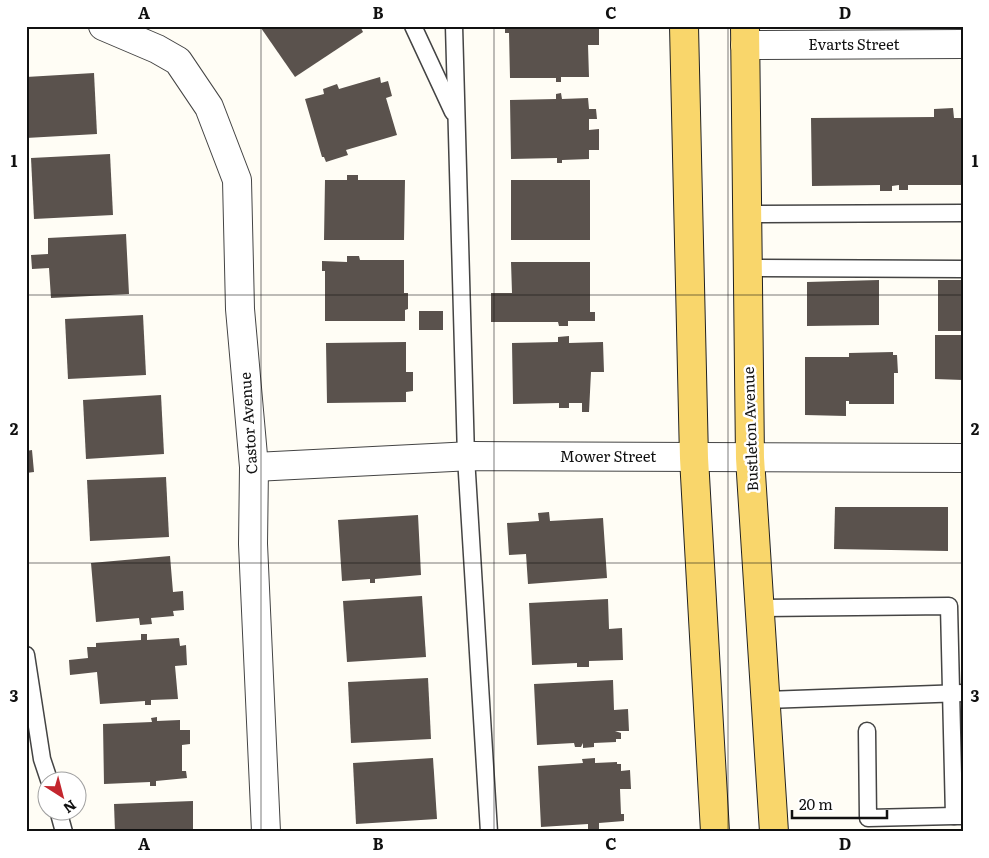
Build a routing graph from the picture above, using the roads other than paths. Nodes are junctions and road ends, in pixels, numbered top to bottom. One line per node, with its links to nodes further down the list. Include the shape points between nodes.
1 (103, 26): 16 (street, Castor Avenue, via 178,61 209,107 237,180 240,309)
2 (413, 26): 7 (lane)
3 (454, 26): 7 (lane)
4 (684, 26): 13 (main road)
5 (745, 36): 6 (street, Evarts Street); 9 (main road, Bustleton Avenue)
6 (963, 44)
7 (457, 121): 12 (lane)
8 (963, 213): 9 (lane)
9 (747, 214): 10 (main road, Bustleton Avenue)
10 (748, 268): 11 (lane); 14 (main road, Bustleton Avenue)
11 (963, 270)
12 (466, 457): 13 (street, Mower Street); 16 (street, Mower Street); 25 (lane)
13 (694, 458): 14 (street, Mower Street); 26 (main road)
14 (750, 458): 15 (street, Mower Street); 17 (main road, Bustleton Avenue)
15 (963, 458)
16 (254, 467): 24 (street, Castor Avenue, via 253,544)
17 (762, 608): 19 (lane, via 949,606); 20 (main road, Bustleton Avenue)
18 (26, 655): 22 (lane)
19 (957, 693): 20 (lane); 23 (lane)
20 (766, 700): 27 (main road, Bustleton Avenue)
21 (867, 731): 23 (lane, via 868,818)
22 (46, 770)
23 (958, 816)
24 (266, 832)
25 (489, 832)
26 (715, 832)
27 (774, 832)

